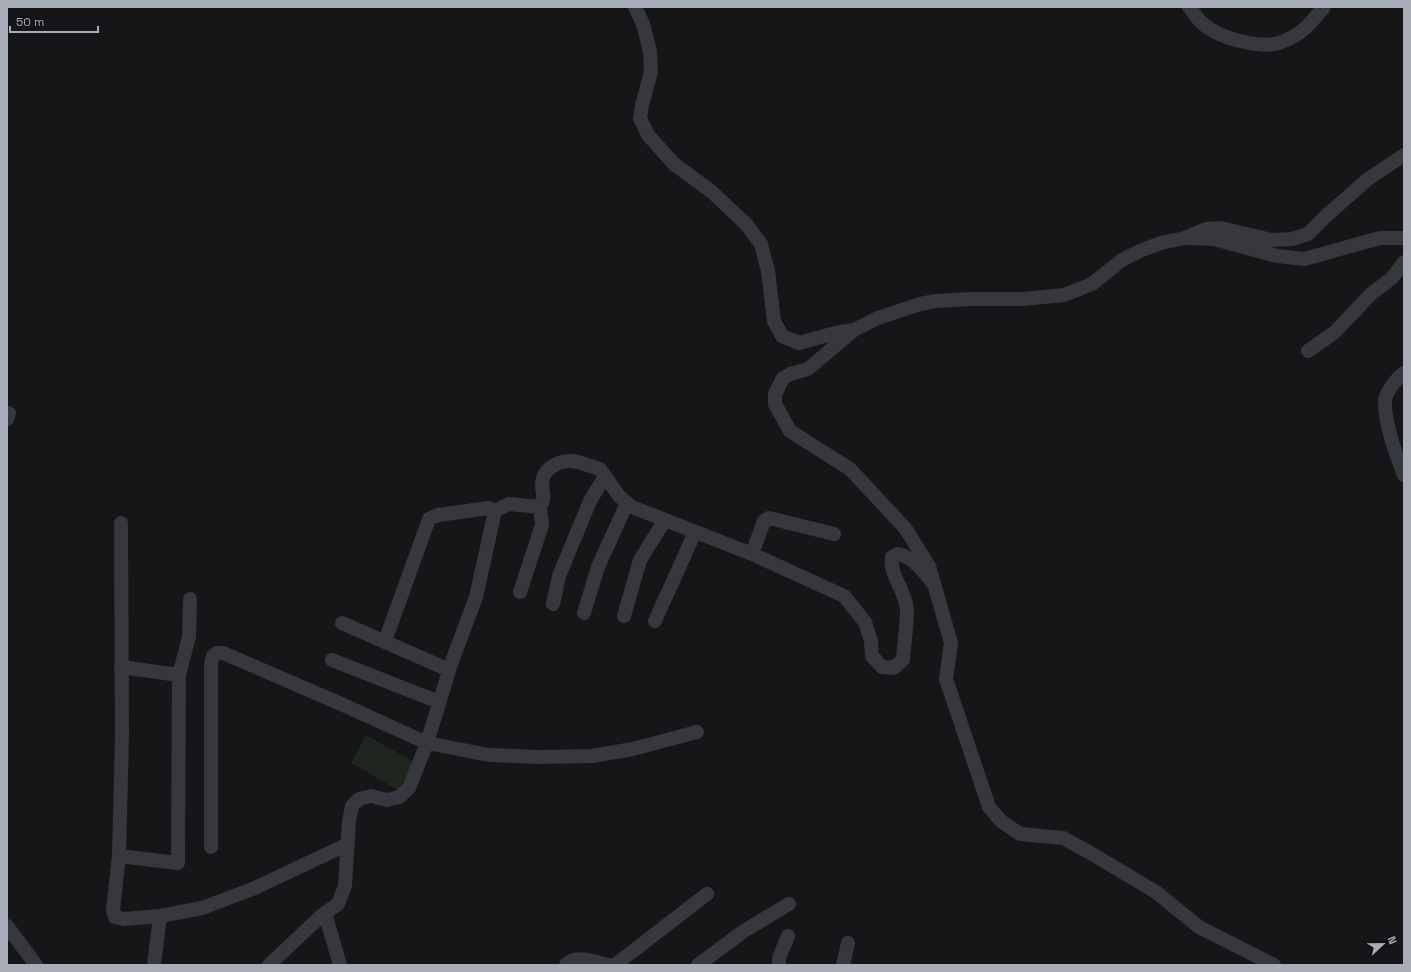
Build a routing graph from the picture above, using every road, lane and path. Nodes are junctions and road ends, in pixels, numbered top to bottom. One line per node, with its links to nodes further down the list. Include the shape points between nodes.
1 (635, 7): 8 (street, via 643,24 650,52 651,72 640,118 648,135 674,164 712,192 746,224 761,244 768,271 774,321 782,336 799,343)
2 (1189, 7): 3 (street, via 1201,22 1214,31 1259,44 1278,43 1297,35)
3 (1324, 7)
4 (1404, 155): 5 (street, via 1368,179 1308,234 1292,239 1271,240 1221,228 1206,229)
5 (1185, 238): 6 (street, via 1214,239 1277,256 1304,259 1380,238); 8 (street, via 1142,250 1122,260 1092,284 1064,295 1023,300 936,301 878,318)
6 (1404, 238)
7 (1404, 262): 9 (street, via 1392,278 1371,294 1335,332)
8 (854, 330): 21 (street, via 808,369 783,378 775,394 775,404 790,431 850,469 905,528 929,566)
9 (1308, 351)
10 (1404, 373): 11 (street, via 1396,379 1385,399 1387,421)
11 (1404, 475)
12 (605, 476): 13 (street); 14 (street, via 600,469 570,461 555,465 547,469 542,482 544,500); 24 (street, via 590,501 559,576)
13 (627, 503): 16 (street); 25 (street, via 598,568)
14 (540, 507): 15 (street, via 509,504); 22 (street, via 542,525)
15 (495, 511): 29 (street, via 489,508 438,515 429,519); 32 (street, via 476,597)
16 (665, 520): 18 (street); 26 (street, via 640,560)
17 (121, 524): 31 (street)
18 (695, 532): 20 (street); 27 (street)
19 (834, 534): 20 (street, via 770,518 764,521)
20 (752, 554): 21 (street, via 844,596 865,622 871,641 872,656 882,667 893,668 903,660 907,610 904,594 891,565 892,557 898,554 906,556 921,568)
21 (935, 586): 57 (street, via 951,643 946,679 989,807 1001,821 1020,834 1063,838 1156,892 1199,927)
22 (520, 592)
23 (190, 600): 33 (street, via 189,637)
24 (553, 604)
25 (584, 613)
26 (624, 616)
27 (655, 621)
28 (342, 623): 29 (street)
29 (385, 641): 32 (street)
30 (332, 660): 34 (street)
31 (121, 667): 33 (street); 39 (street)
32 (449, 670): 34 (street)
33 (179, 675): 39 (street, via 178,863)
34 (439, 702): 36 (street)
35 (697, 732): 36 (street, via 633,749 592,756 489,755)
36 (427, 743): 37 (street, via 409,788 399,797 387,800 371,796 359,799 352,806); 38 (street, via 223,653 217,653 213,656 211,664)
37 (348, 844): 42 (street, via 345,886 338,904); 43 (street, via 255,888 202,908)
38 (211, 847)
39 (119, 856): 43 (street, via 113,910 115,917 124,919)
40 (707, 894): 53 (street)
41 (789, 904): 54 (street, via 744,930)
42 (325, 913): 49 (street); 50 (street)
43 (160, 916): 48 (street)
44 (7, 926): 47 (street)
45 (788, 936): 55 (street, via 779,958)
46 (848, 943): 56 (street)
47 (36, 965)
48 (154, 965)
49 (269, 965)
50 (340, 965)
51 (566, 965): 52 (street, via 568,961 579,959)
52 (610, 965)
53 (615, 965)
54 (698, 965)
55 (779, 965)
56 (844, 965)
57 (1274, 965)

